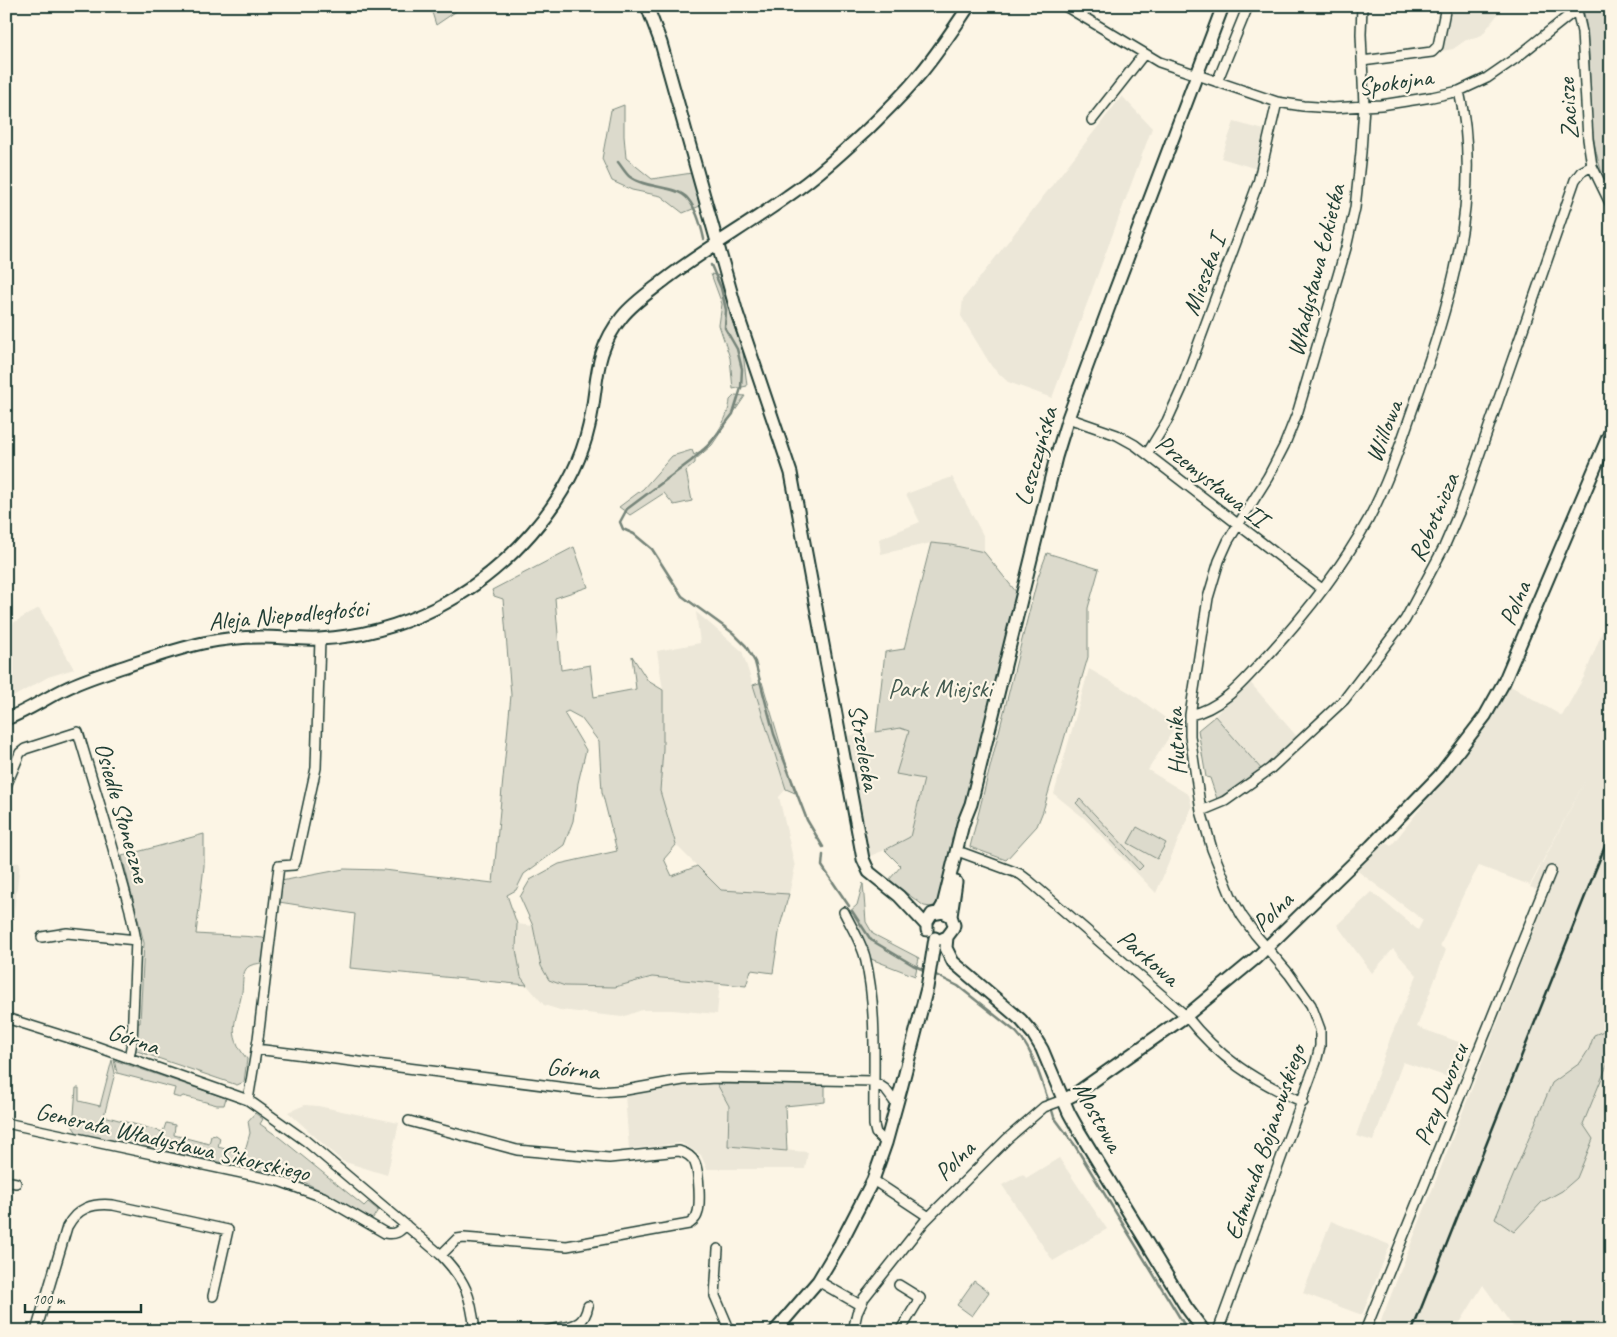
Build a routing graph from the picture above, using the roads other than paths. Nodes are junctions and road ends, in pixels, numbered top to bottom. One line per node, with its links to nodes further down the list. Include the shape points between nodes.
1 (647, 6): 19 (street, Strzelecka, via 661,44)
2 (969, 6): 19 (street, Aleja Niepodległości, via 916,80 876,121 812,179)
3 (1065, 6): 9 (street)
4 (1223, 6): 11 (street, Leszczyńska)
5 (1248, 6): 12 (street)
6 (1362, 6): 10 (street, Władysława Łokietka)
7 (1446, 6): 10 (street, via 1438,46 1432,52)
8 (1576, 7): 13 (street, Spokojna, via 1516,58 1487,78); 17 (street, Zacisze, via 1582,32)
9 (1144, 54): 11 (street); 16 (street)
10 (1362, 61): 15 (street, Władysława Łokietka)
11 (1197, 74): 12 (street, Spokojna); 20 (street, Leszczyńska)
12 (1217, 82): 14 (street, Spokojna)
13 (1459, 91): 15 (street, Spokojna, via 1432,98); 24 (street, Willowa, via 1466,134 1466,198 1450,288 1430,363 1374,507 1353,545)
14 (1277, 102): 15 (street, Spokojna, via 1332,108); 22 (street, Mieszka I, via 1258,183 1186,380)
15 (1364, 106): 23 (street, Władysława Łokietka, via 1355,208 1310,375 1284,446)
16 (1092, 120)
17 (1592, 166): 18 (street, Zacisze); 30 (street, Robotnicza, via 1574,180 1460,510 1405,620 1344,700 1304,739 1270,769 1225,801)
18 (1611, 205)
19 (718, 243): 25 (street, Aleja Niepodległości, via 640,300 616,325 599,362 588,432 577,461 546,514 517,549 486,577 450,601 412,619 371,631); 33 (street, Strzelecka, via 737,313 791,473 863,859 868,872)
20 (1068, 418): 22 (street, Przemysława II, via 1117,435); 29 (street, Leszczyńska, via 1044,502)
21 (1611, 430): 42 (street, Polna, via 1519,648 1485,716 1414,803)
22 (1148, 454): 23 (street, Przemysława II)
23 (1238, 525): 24 (street, Przemysława II); 26 (street, Hutnika, via 1213,579)
24 (1322, 589): 26 (street, Willowa, via 1237,688 1212,708)
25 (320, 639): 27 (street, Aleja Niepodległości, via 246,638 183,648 78,683); 47 (street, via 317,748 312,789 294,865 279,866)
26 (1190, 715): 30 (street, Hutnika)
27 (6, 719)
28 (6, 786): 41 (street, Osiedle Słoneczne, via 16,759 25,749 78,732 112,844)
29 (971, 804): 31 (street, Leszczyńska); 35 (street, Leszczyńska, via 943,905)
30 (1201, 811): 42 (street, Hutnika, via 1231,896 1246,922)
31 (962, 853): 36 (street, Leszczyńska); 45 (street, Parkowa, via 1020,874 1033,883)
32 (1551, 871): 78 (street, Przy Dworcu)
33 (899, 896): 35 (street, Strzelecka, via 921,910); 37 (street, Strzelecka)
34 (844, 912): 49 (street, via 864,956 870,988)
35 (936, 913): 36 (street); 37 (street)
36 (950, 916): 39 (street, via 954,925)
37 (926, 925): 40 (street)
38 (42, 937): 41 (street, via 67,933)
39 (948, 937): 40 (street); 43 (street, via 946,948)
40 (935, 938): 44 (street)
41 (136, 940): 48 (street, Osiedle Słoneczne)
42 (1267, 947): 45 (street, Polna); 54 (street, Edmunda Bojanowskiego, via 1307,999 1320,1030 1320,1046)
43 (953, 962): 44 (street, via 938,959); 53 (street, Mostowa, via 1033,1034 1042,1049)
44 (931, 964): 50 (street)
45 (1186, 1016): 53 (street, Polna, via 1075,1094); 54 (street, Parkowa, via 1208,1042 1236,1066)
46 (6, 1018): 48 (street, Górna)
47 (256, 1049): 49 (street, Górna, via 599,1092 716,1078); 52 (street)
48 (129, 1058): 52 (street, Górna)
49 (873, 1081): 51 (street); 58 (street, via 874,1125 876,1133)
50 (902, 1085): 51 (street); 55 (street)
51 (885, 1089): 55 (street)
52 (248, 1100): 61 (street, Generała Władysława Sikorskiego, via 306,1140)
53 (1060, 1101): 60 (street, Polna, via 1044,1107 1007,1139); 76 (street, Mostowa, via 1186,1307)
54 (1302, 1102): 77 (street, Edmunda Bojanowskiego)
55 (897, 1105): 58 (street)
56 (409, 1121): 63 (street, via 517,1150 609,1158 679,1151 692,1158 697,1169 699,1210 689,1224 567,1246 464,1238 457,1239)
57 (6, 1123): 61 (street, Generała Władysława Sikorskiego, via 278,1181 323,1197 385,1233 393,1235)
58 (886, 1143): 59 (street)
59 (873, 1180): 60 (street); 64 (street)
60 (929, 1217): 67 (street, Polna, via 884,1270)
61 (406, 1225): 63 (street, Generała Władysława Sikorskiego)
62 (718, 1249): 72 (street, via 715,1296)
63 (442, 1255): 70 (street, Generała Władysława Sikorskiego, via 470,1297)
64 (818, 1281): 67 (street); 73 (street)
65 (899, 1285): 75 (street, via 920,1298)
66 (213, 1296): 69 (street, via 228,1230 99,1204 76,1214 67,1227)
67 (860, 1305): 74 (street, Polna)
68 (588, 1306): 71 (street, via 584,1318 577,1325)
69 (36, 1331)
70 (475, 1331)
71 (547, 1331)
72 (730, 1331)
73 (776, 1331)
74 (853, 1331)
75 (900, 1331)
76 (1204, 1331)
77 (1218, 1331)
78 (1365, 1331)

